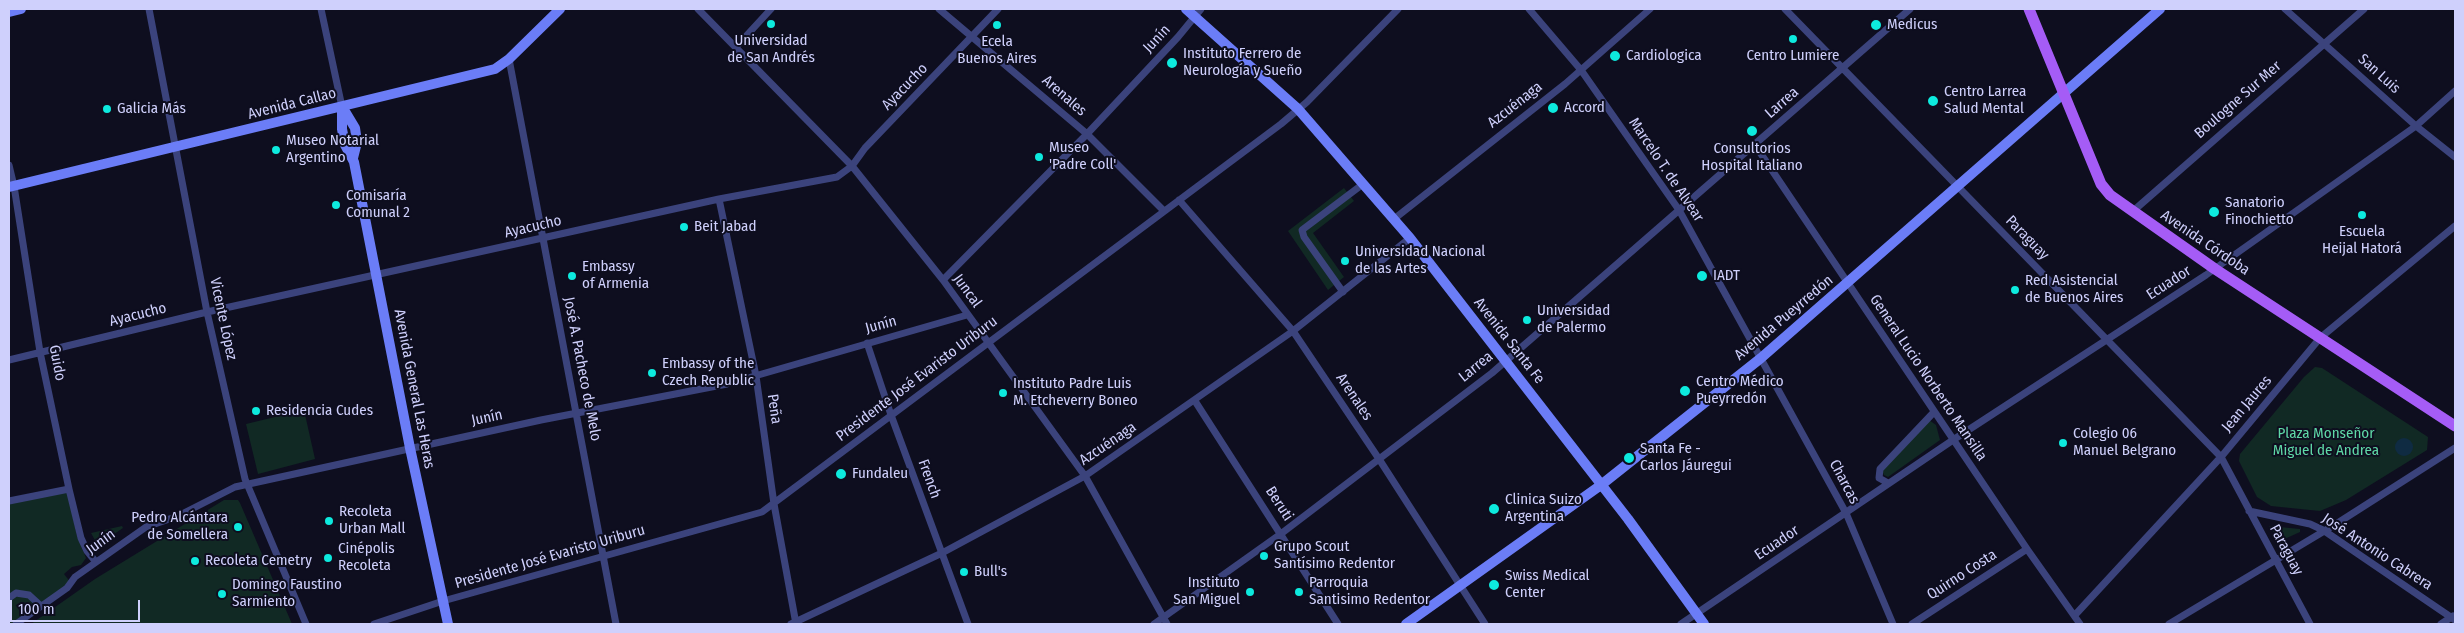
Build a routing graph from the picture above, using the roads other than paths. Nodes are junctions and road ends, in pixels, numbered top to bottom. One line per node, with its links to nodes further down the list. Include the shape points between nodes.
1 (21, 9): 19 (main road)
2 (149, 9): 34 (street, Vicente López)
3 (321, 9): 29 (street)
4 (560, 9): 24 (main road, Avenida Callao)
5 (698, 9): 23 (street, Juncal)
6 (770, 9): 23 (street)
7 (939, 9): 21 (street, Arenales)
8 (998, 9): 21 (street, Ayacucho)
9 (1186, 9): 20 (main road, Avenida Santa Fe)
10 (1398, 9): 30 (street, Presidente José Evaristo Uriburu)
11 (1529, 9): 26 (street, Marcelo T. de Alvear)
12 (1650, 9): 26 (street, Azcuénaga)
13 (1785, 9): 25 (street, Paraguay)
14 (1910, 9): 25 (street, Larrea)
15 (2029, 9): 28 (main road, Avenida Córdoba)
16 (2160, 9): 28 (main road, Avenida Pueyrredón)
17 (2285, 9): 22 (street, San Luis)
18 (2364, 9): 22 (street, Boulogne Sur Mer)
19 (9, 12)
20 (1198, 13): 30 (main road, Avenida Santa Fe); 32 (street, Junín)
21 (974, 36): 32 (street, Arenales); 37 (street, Ayacucho)
22 (2324, 43): 31 (street, San Luis); 45 (street, Boulogne Sur Mer)
23 (736, 47): 37 (street, Juncal)
24 (509, 59): 29 (main road, Avenida Callao, via 491,70); 48 (street, José A. Pacheco de Melo)
25 (1843, 69): 33 (street, Larrea); 40 (street, Paraguay)
26 (1580, 70): 43 (street, Marcelo T. de Alvear); 46 (street, Azcuénaga)
27 (2455, 91): 31 (street, Ecuador)
28 (2064, 94): 40 (main road, Avenida Pueyrredón); 45 (main road, Avenida Córdoba, via 2102,184 2110,195)
29 (342, 107): 34 (main road, Avenida Callao); 51 (main road, Avenida General Las Heras, via 345,144 353,158)
30 (1298, 109): 38 (main road, Avenida Santa Fe); 42 (street, Presidente José Evaristo Uriburu)
31 (2416, 126): 35 (street, San Luis); 50 (street, Ecuador)
32 (1087, 134): 44 (street, Arenales); 52 (street, Junín)
33 (1754, 145): 43 (street, Larrea); 53 (street, General Lucio Norberto Mansilla)
34 (177, 147): 39 (main road, Avenida Callao); 55 (street, Vicente López)
35 (2455, 157)
36 (9, 164): 39 (street, Guido)
37 (852, 166): 41 (street, Ayacucho, via 837,177); 52 (street, Juncal)
38 (1363, 184): 46 (main road, Avenida Santa Fe); 54 (street, via 1302,230)
39 (12, 187): 62 (street, Guido)
40 (1958, 187): 53 (main road, Avenida Pueyrredón); 59 (street, Paraguay)
41 (719, 200): 48 (street, Ayacucho); 66 (street, Peña)
42 (1179, 200): 44 (street, Presidente José Evaristo Uriburu); 57 (street, Arenales)
43 (1679, 210): 63 (street, Marcelo T. de Alvear); 65 (street, Larrea)
44 (1164, 211): 61 (street, Presidente José Evaristo Uriburu)
45 (2132, 212): 50 (main road, Avenida Córdoba)
46 (1394, 219): 49 (main road, Avenida Santa Fe)
47 (2455, 226): 58 (street, Jean Jaures)
48 (543, 238): 51 (street, Ayacucho); 69 (street, José A. Pacheco de Melo)
49 (1410, 238): 54 (street, Azcuénaga); 65 (main road, Avenida Santa Fe)
50 (2215, 269): 58 (main road, Avenida Córdoba); 59 (street, Ecuador)
51 (376, 276): 55 (street, Ayacucho); 73 (main road, Avenida General Las Heras)
52 (943, 280): 56 (street, Juncal)
53 (1848, 283): 63 (main road, Avenida Pueyrredón); 68 (street, General Lucio Norberto Mansilla)
54 (1342, 292): 57 (street, Azcuénaga)
55 (207, 312): 62 (street, Ayacucho); 79 (street, Vicente López)
56 (967, 315): 60 (street, Junín); 61 (street, Juncal)
57 (1293, 331): 67 (street, Azcuénaga); 76 (street, Arenales)
58 (2320, 338): 71 (main road, Avenida Córdoba); 75 (street, Jean Jaures)
59 (2108, 339): 72 (street, Ecuador); 75 (street, Paraguay)
60 (867, 343): 66 (street, Junín); 70 (street, French)
61 (989, 343): 70 (street, Presidente José Evaristo Uriburu); 77 (street, Juncal)
62 (40, 352): 64 (street, Ayacucho); 81 (street, Guido)
63 (1761, 358): 80 (main road, Avenida Pueyrredón); 85 (street, Charcas)
64 (9, 360)
65 (1505, 362): 76 (street, Larrea); 80 (main road, Avenida Santa Fe)
66 (756, 376): 69 (street, Junín); 83 (street, Peña)
67 (1195, 401): 77 (street, Azcuénaga); 87 (street, Beruti)
68 (1934, 412): 72 (street, General Lucio Norberto Mansilla); 78 (street, via 1880,469 1879,478)
69 (577, 414): 73 (street, Junín); 90 (street, José A. Pacheco de Melo)
70 (891, 415): 83 (street, Presidente José Evaristo Uriburu); 89 (street, French)
71 (2455, 426)
72 (1953, 440): 78 (street, Ecuador); 88 (street, General Lucio Norberto Mansilla)
73 (410, 448): 79 (street, Junín); 95 (main road, Avenida General Las Heras)
74 (2455, 448): 86 (street)
75 (2221, 457): 84 (street, Paraguay); 98 (street, Jean Jaures)
76 (1379, 459): 87 (street, Larrea); 93 (street, Arenales)
77 (1085, 476): 89 (street, Azcuénaga); 100 (street, Juncal)
78 (1888, 484): 85 (street, Ecuador)
79 (247, 485): 92 (street, Junín, via 235,487 186,513 146,526); 102 (street, Vicente López)
80 (1601, 485): 93 (main road, Avenida Pueyrredón); 97 (main road, Avenida Santa Fe)
81 (70, 489): 82 (street); 92 (street, Guido, via 81,538)
82 (9, 501)
83 (774, 504): 90 (street, Presidente José Evaristo Uriburu, via 762,512); 106 (street, Peña)
84 (2249, 511): 86 (street, José Antonio Cabrera); 91 (street, Paraguay)
85 (1846, 513): 97 (street, Ecuador); 114 (street, Charcas)
86 (2324, 530): 91 (street); 99 (street, José Antonio Cabrera)
87 (1282, 533): 100 (street, Larrea); 109 (street, Beruti)
88 (2027, 549): 98 (street, General Lucio Norberto Mansilla); 115 (street, Quirno Costa)
89 (942, 553): 106 (street, Azcuénaga); 107 (street, French)
90 (602, 558): 95 (street, Presidente José Evaristo Uriburu); 105 (street, José A. Pacheco de Melo)
91 (2276, 559): 117 (street); 118 (street, Paraguay)
92 (96, 562): 96 (street, Junín)
93 (1460, 586): 110 (main road, Avenida Pueyrredón); 111 (street, Arenales)
94 (9, 598): 96 (street, via 16,593 29,595)
95 (443, 601): 103 (street, Presidente José Evaristo Uriburu); 104 (main road, Avenida General Las Heras)
96 (41, 606): 101 (street, Junín)
97 (1697, 613): 112 (street, Ecuador); 113 (main road, Avenida Santa Fe)
98 (2075, 615): 116 (street, General Lucio Norberto Mansilla)
99 (2454, 617): 119 (street)
100 (1166, 621): 108 (street, Larrea)
101 (16, 624)
102 (306, 624)
103 (374, 624)
104 (448, 624)
105 (616, 624)
106 (794, 624)
107 (968, 624)
108 (1154, 624)
109 (1338, 624)
110 (1406, 624)
111 (1485, 624)
112 (1681, 624)
113 (1704, 624)
114 (1893, 624)
115 (1912, 624)
116 (2080, 624)
117 (2169, 624)
118 (2310, 624)
119 (2441, 624)

